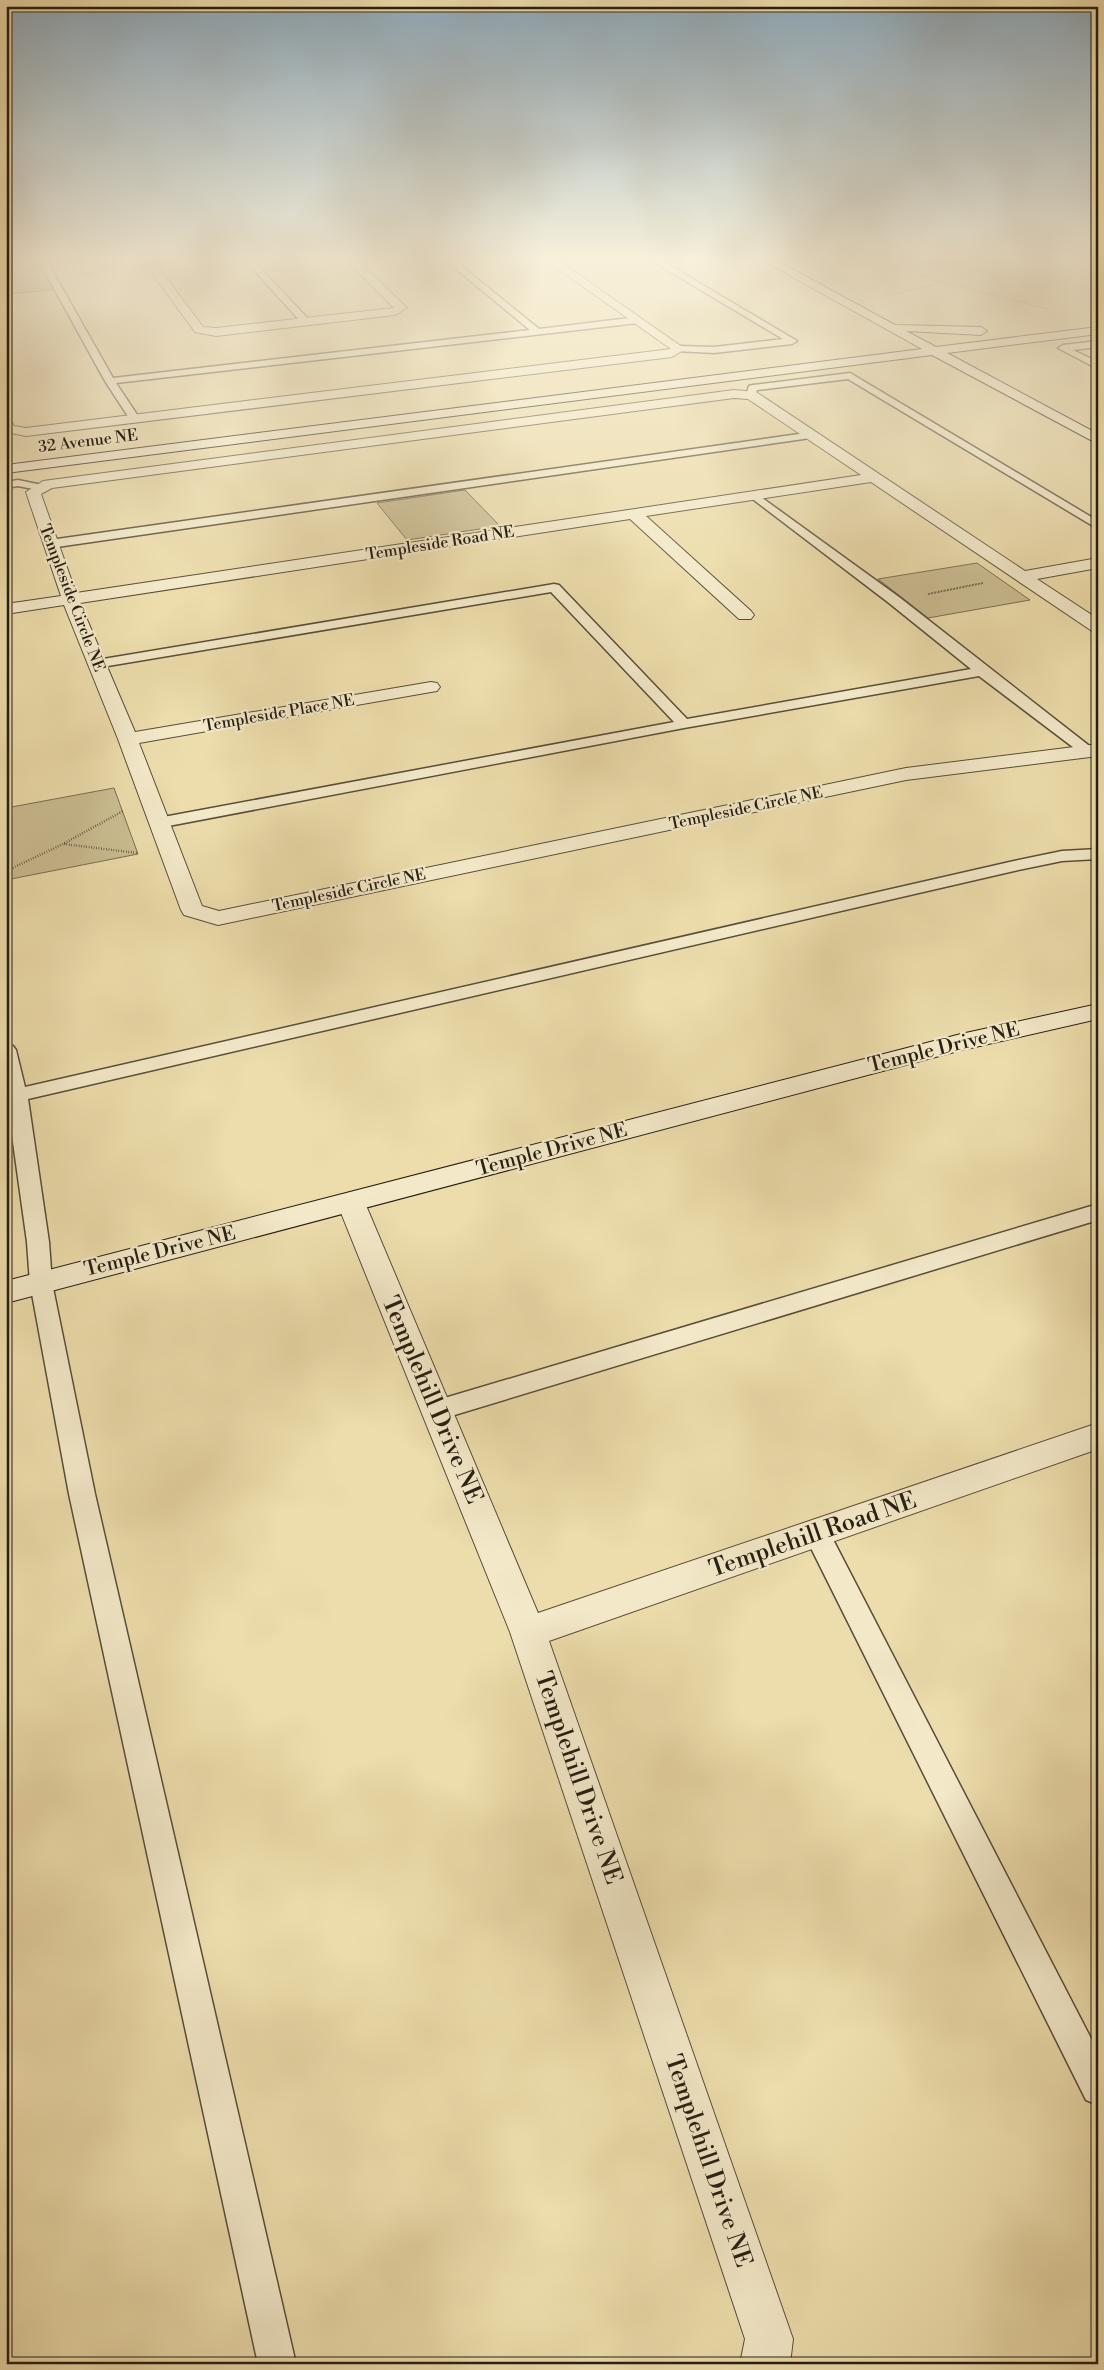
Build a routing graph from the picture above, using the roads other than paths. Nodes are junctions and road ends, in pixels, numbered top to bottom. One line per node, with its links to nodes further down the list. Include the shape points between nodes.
1 (102, 367): 9 (lane)
2 (236, 367): 9 (lane)
3 (561, 367): 12 (street)
4 (710, 367): 10 (street)
5 (813, 367): 16 (street, 32 Avenue NE)
6 (942, 367): 8 (street)
7 (963, 367): 8 (street)
8 (969, 370): 15 (street)
9 (110, 381): 12 (lane)
10 (529, 389)
11 (751, 395): 14 (street); 19 (street); 22 (lane, via 753,388 850,376)
12 (135, 419): 13 (street, via 26,432)
13 (7, 428)
14 (813, 435): 17 (street); 23 (lane)
15 (1098, 440)
16 (6, 469)
17 (874, 477): 20 (street, Templeside Road NE); 25 (street)
18 (6, 485): 19 (lane, via 18,483)
19 (38, 487): 23 (street, Templeside Circle NE, via 33,492)
20 (754, 495): 21 (street, Templeside Road NE); 31 (lane)
21 (633, 513): 26 (street, Templeside Road NE); 28 (street)
22 (1098, 526)
23 (50, 544): 26 (street, Templeside Circle NE)
24 (1098, 563): 25 (street)
25 (1023, 576): 29 (street)
26 (70, 599): 27 (street, Templeside Road NE); 30 (street, Templeside Circle NE)
27 (6, 609)
28 (745, 615)
29 (1098, 627)
30 (96, 664): 33 (lane, via 554,588); 34 (street, Templeside Circle NE)
31 (982, 671): 33 (lane); 35 (lane)
32 (431, 687): 34 (street, Templeside Place NE)
33 (684, 724): 36 (lane)
34 (128, 739): 36 (street, Templeside Circle NE)
35 (1093, 751): 36 (street, Templeside Circle NE, via 906,774 218,918 192,910)
36 (158, 823)
37 (1098, 854): 40 (lane, via 1062,856 1014,866)
38 (1098, 1011): 41 (street, Temple Drive NE, via 961,1042)
39 (6, 1050): 40 (lane)
40 (17, 1095): 43 (lane)
41 (351, 1203): 43 (street, Temple Drive NE); 45 (street, Templehill Drive NE)
42 (1098, 1212): 45 (lane)
43 (41, 1283): 44 (street, Temple Drive NE); 50 (lane, via 82,1494)
44 (6, 1292)
45 (438, 1410): 48 (street, Templehill Drive NE)
46 (1094, 1445): 47 (street, Templehill Road NE)
47 (817, 1534): 48 (street, Templehill Road NE); 49 (lane)
48 (528, 1632): 51 (street, Templehill Drive NE, via 768,2339)
49 (1098, 2088)
50 (277, 2364)
51 (765, 2364)

